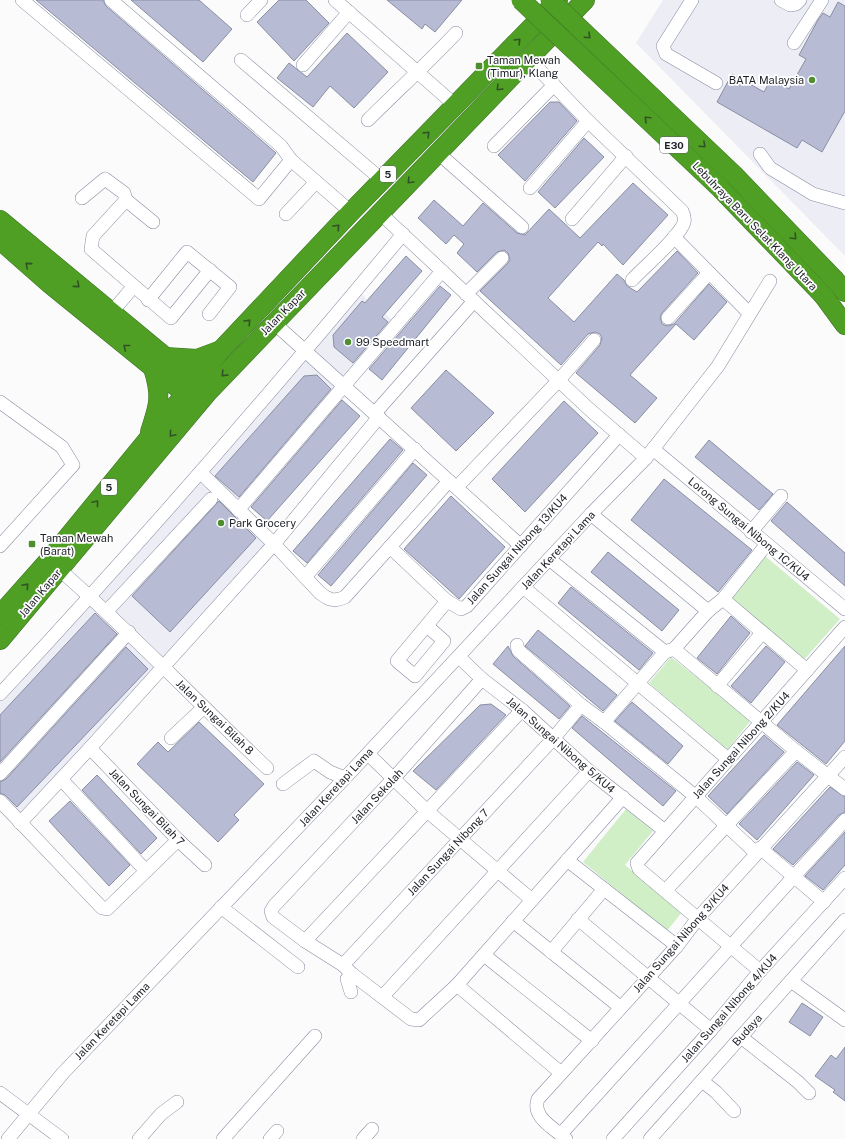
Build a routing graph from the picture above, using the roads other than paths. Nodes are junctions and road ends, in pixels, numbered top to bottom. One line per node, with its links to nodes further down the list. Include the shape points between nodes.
1 (22, 0): 30 (street, via 259,199)
2 (111, 0): 30 (street, via 281,146)
3 (261, 0): 14 (street)
4 (335, 0): 13 (street)
5 (521, 0): 62 (highway, Lebuhraya Baru Selat Klang Utara / E30, one-way to 5, bridge, via 823,295 720,188)
6 (550, 0): 54 (highway, Lebuhraya Baru Selat Klang Utara / E30, one-way to 54, bridge, via 734,175)
7 (558, 0): 23 (highway, Jalan Kapar / 5, one-way to 7)
8 (585, 0): 17 (highway, Jalan Kapar / 5)
9 (692, 0): 21 (street, via 663,46 666,54)
10 (781, 0): 11 (street, via 790,5)
11 (800, 0)
12 (822, 0): 16 (street)
13 (349, 12): 19 (street); 20 (street)
14 (247, 15)
15 (456, 33): 20 (street, via 438,53)
16 (794, 43)
17 (528, 58): 22 (street); 27 (highway, Jalan Kapar / 5, one-way to 27)
18 (241, 60): 31 (street)
19 (303, 65)
20 (416, 71): 23 (street); 24 (street)
21 (716, 83)
22 (554, 85): 25 (street); 26 (street)
23 (455, 105): 31 (highway, Jalan Kapar / 5, one-way to 23)
24 (368, 120)
25 (588, 121): 29 (street); 33 (street)
26 (494, 146)
27 (437, 152): 38 (highway, Jalan Kapar / 5, one-way to 38); 43 (street)
28 (760, 154): 36 (street, via 770,168 813,194)
29 (626, 156): 40 (street); 45 (street, via 682,211 685,217 684,224)
30 (291, 160): 32 (street)
31 (382, 180): 37 (highway, Jalan Kapar / 5)
32 (316, 182): 37 (street); 39 (street)
33 (530, 188)
34 (82, 198): 35 (street, via 105,179 124,193)
35 (126, 200): 42 (street); 53 (street, via 93,236 90,249)
36 (845, 203)
37 (351, 212): 64 (highway, Jalan Kapar / 5, one-way to 37)
38 (379, 212): 44 (street, Lorong Sungai Nibong 1C/KU4); 61 (highway, Jalan Kapar / 5)
39 (286, 214)
40 (572, 219)
41 (0, 220): 60 (highway, one-way to 60)
42 (153, 222)
43 (522, 227)
44 (403, 234): 49 (street, Lorong Sungai Nibong 1C/KU4); 65 (street)
45 (674, 237): 50 (street); 51 (street)
46 (0, 240): 60 (highway, one-way to 46)
47 (502, 258): 55 (street)
48 (210, 270): 56 (street, via 187,252); 56 (street, via 171,318); 58 (street, via 230,287)
49 (442, 271): 55 (street, Lorong Sungai Nibong 1C/KU4); 68 (street)
50 (709, 273): 57 (street); 59 (street)
51 (632, 280)
52 (770, 281): 57 (street, Jalan Keretapi Lama)
53 (133, 287): 56 (street); 60 (street)
54 (841, 287)
55 (470, 297): 67 (street, Lorong Sungai Nibong 1C/KU4); 71 (street)
56 (148, 300)
57 (749, 313): 75 (street, Jalan Keretapi Lama, via 718,366)
58 (209, 314)
59 (668, 318)
60 (106, 319): 66 (highway)
61 (273, 322): 65 (street); 69 (highway, Jalan Kapar / 5, one-way to 69)
62 (845, 325)
63 (594, 340): 67 (street)
64 (221, 350): 66 (highway, via 197,359); 69 (highway, Jalan Kapar / 5)
65 (306, 351): 68 (street); 76 (street)
66 (159, 362): 69 (highway); 73 (highway, via 158,401)
67 (559, 380): 72 (street, Lorong Sungai Nibong 1C/KU4); 77 (street)
68 (343, 385): 71 (street); 80 (street)
69 (196, 393): 73 (highway, Jalan Kapar / 5); 89 (highway, Jalan Kapar / 5, one-way to 89)
70 (1, 406): 85 (street, via 62,447 73,465)
71 (377, 415): 74 (street); 83 (street)
72 (620, 435): 75 (street, Lorong Sungai Nibong 1C/KU4); 86 (street, Jalan Sungai Nibong 13/KU4)
73 (147, 441): 98 (highway, Jalan Kapar / 5, one-way to 73)
74 (415, 449): 77 (street); 90 (street)
75 (649, 454): 81 (street, Jalan Keretapi Lama); 82 (street, Lorong Sungai Nibong 1C/KU4)
76 (201, 473): 80 (street); 92 (street)
77 (453, 484): 86 (street); 87 (street)
78 (781, 496): 82 (street)
79 (211, 499): 97 (street)
80 (238, 510): 83 (street)
81 (591, 514): 88 (street, Jalan Keretapi Lama); 96 (street)
82 (751, 532): 84 (street, Lorong Sungai Nibong 1C/KU4)
83 (274, 544): 90 (street); 107 (street)
84 (766, 544): 93 (street); 95 (street, Lorong Sungai Nibong 1C/KU4)
85 (0, 546)
86 (522, 546): 94 (street, Jalan Sungai Nibong 13/KU4, via 467,606 461,609)
87 (390, 547): 90 (street, via 345,597 336,601 320,593); 94 (street, Jalan Sungai Nibong 13/KU4)
88 (549, 559): 91 (street, Jalan Keretapi Lama); 105 (street)
89 (60, 570): 92 (street, Jalan Sungai Bilah 8); 103 (highway, Jalan Kapar / 5)
90 (305, 577)
91 (523, 587): 106 (street, Jalan Keretapi Lama); 110 (street)
92 (91, 597): 97 (street, Jalan Sungai Bilah 8); 112 (street)
93 (723, 599): 96 (street); 102 (street)
94 (447, 601): 99 (street)
95 (845, 609)
96 (708, 611): 105 (street)
97 (107, 612): 101 (street, Jalan Sungai Bilah 8)
98 (0, 616)
99 (427, 626)
100 (845, 627): 108 (street, Jalan Sungai Nibong 2/KU4)
101 (129, 632): 107 (street, Jalan Sungai Bilah 8); 127 (street)
102 (762, 633): 108 (street); 111 (street)
103 (0, 640)
104 (518, 645): 113 (street, via 518,650)
105 (669, 650): 110 (street); 111 (street)
106 (458, 657): 109 (street, Jalan Sungai Nibong 5/KU4); 122 (street, Jalan Keretapi Lama)
107 (163, 666): 114 (street, Jalan Sungai Bilah 8); 120 (street)
108 (807, 670): 117 (street, Jalan Sungai Nibong 2/KU4)
109 (482, 679): 115 (street, Jalan Sungai Nibong 5/KU4); 130 (street, Jalan Sekolah)
110 (637, 684): 116 (street); 124 (street)
111 (717, 686): 117 (street)
112 (0, 694)
113 (581, 705): 116 (street); 119 (street, Jalan Sungai Nibong 7)
114 (203, 708): 118 (street); 125 (street, Jalan Sungai Bilah 8)
115 (522, 710): 119 (street, Jalan Sungai Nibong 5/KU4); 137 (street)
116 (604, 722): 134 (street)
117 (762, 722): 121 (street); 124 (street, Jalan Sungai Nibong 2/KU4)
118 (172, 738)
119 (553, 739): 126 (street, Jalan Sungai Nibong 5/KU4); 142 (street, Jalan Sungai Nibong 7)
120 (90, 748): 131 (street); 143 (street, Jalan Sungai Bilah 7)
121 (796, 751): 128 (street); 140 (street)
122 (368, 754): 129 (street, Jalan Keretapi Lama); 130 (street)
123 (845, 757): 128 (street, Jalan Sungai Nibong 3/KU4)
124 (728, 758): 134 (street, Jalan Sungai Nibong 2/KU4)
125 (268, 768)
126 (589, 771): 135 (street, Jalan Sungai Nibong 5/KU4); 147 (street)
127 (0, 774)
128 (829, 775): 133 (street); 144 (street, Jalan Sungai Nibong 3/KU4)
129 (345, 778): 132 (street, via 314,761); 155 (street, Jalan Keretapi Lama)
130 (394, 778): 137 (street); 160 (street, Jalan Sekolah, via 271,911 273,917)
131 (61, 779): 139 (street); 148 (street)
132 (283, 784)
133 (845, 789)
134 (695, 796): 140 (street); 141 (street, Jalan Sungai Nibong 2/KU4)
135 (623, 797): 141 (street, Jalan Sungai Nibong 5/KU4); 145 (street)
136 (0, 801): 139 (street)
137 (428, 811): 142 (street); 160 (street)
138 (845, 820): 149 (street)
139 (20, 822): 148 (street, via 102,908 107,909)
140 (726, 825): 144 (street); 152 (street)
141 (665, 831): 152 (street, Jalan Sungai Nibong 2/KU4, via 637,862 639,869)
142 (460, 839): 147 (street); 166 (street, Jalan Sungai Nibong 7)
143 (178, 840): 146 (street, Jalan Sungai Bilah 7); 148 (street)
144 (758, 851): 149 (street); 156 (street, Jalan Sungai Nibong 3/KU4)
145 (567, 860): 151 (street); 153 (street)
146 (205, 865)
147 (498, 870): 153 (street); 172 (street)
148 (146, 872)
149 (794, 875): 154 (street); 161 (street)
150 (845, 878): 154 (street, Jalan Sungai Nibong 4/KU4)
151 (604, 889): 157 (street); 162 (street)
152 (666, 890): 156 (street)
153 (532, 900): 159 (street)
154 (824, 902): 167 (street, Jalan Sungai Nibong 4/KU4)
155 (221, 907): 165 (street); 186 (street, Jalan Keretapi Lama, via 63,1073)
156 (698, 918): 161 (street); 162 (street, Jalan Sungai Nibong 3/KU4)
157 (578, 919): 163 (street); 168 (street)
158 (845, 920): 169 (street, Budaya)
159 (513, 921): 163 (street); 164 (street)
160 (305, 941): 166 (street)
161 (731, 945): 167 (street); 173 (street)
162 (677, 946): 168 (street, Jalan Sungai Nibong 3/KU4)
163 (551, 952): 174 (street)
164 (484, 954): 170 (street); 179 (street)
165 (298, 967)
166 (348, 969): 171 (street, via 347,980); 172 (street)
167 (760, 971): 176 (street, Jalan Sungai Nibong 4/KU4)
168 (648, 979): 173 (street); 174 (street, Jalan Sungai Nibong 3/KU4)
169 (791, 981): 175 (street); 178 (street, Budaya)
170 (457, 985): 172 (street, via 419,1020 411,1018); 180 (street)
171 (351, 992)
172 (383, 996)
173 (679, 1004): 176 (street); 188 (street)
174 (620, 1007): 179 (street, Jalan Sungai Nibong 3/KU4)
175 (845, 1020)
176 (711, 1030): 194 (street, Jalan Sungai Nibong 4/KU4)
177 (315, 1036): 192 (street)
178 (741, 1037): 181 (street, Budaya); 182 (street)
179 (592, 1040): 180 (street, Jalan Sungai Nibong 3/KU4)
180 (561, 1073): 188 (street, Jalan Sungai Nibong 3/KU4, via 535,1106 538,1114)
181 (702, 1081): 185 (street); 195 (street, Budaya)
182 (809, 1093)
183 (0, 1094): 186 (street)
184 (177, 1102): 191 (street, via 161,1114)
185 (734, 1111)
186 (28, 1116): 189 (street, Jalan Keretapi Lama); 190 (street)
187 (372, 1129): 193 (street)
188 (564, 1137)
189 (8, 1139)
190 (62, 1139)
191 (139, 1139)
192 (223, 1139)
193 (363, 1139)
194 (613, 1139)
195 (650, 1139)

